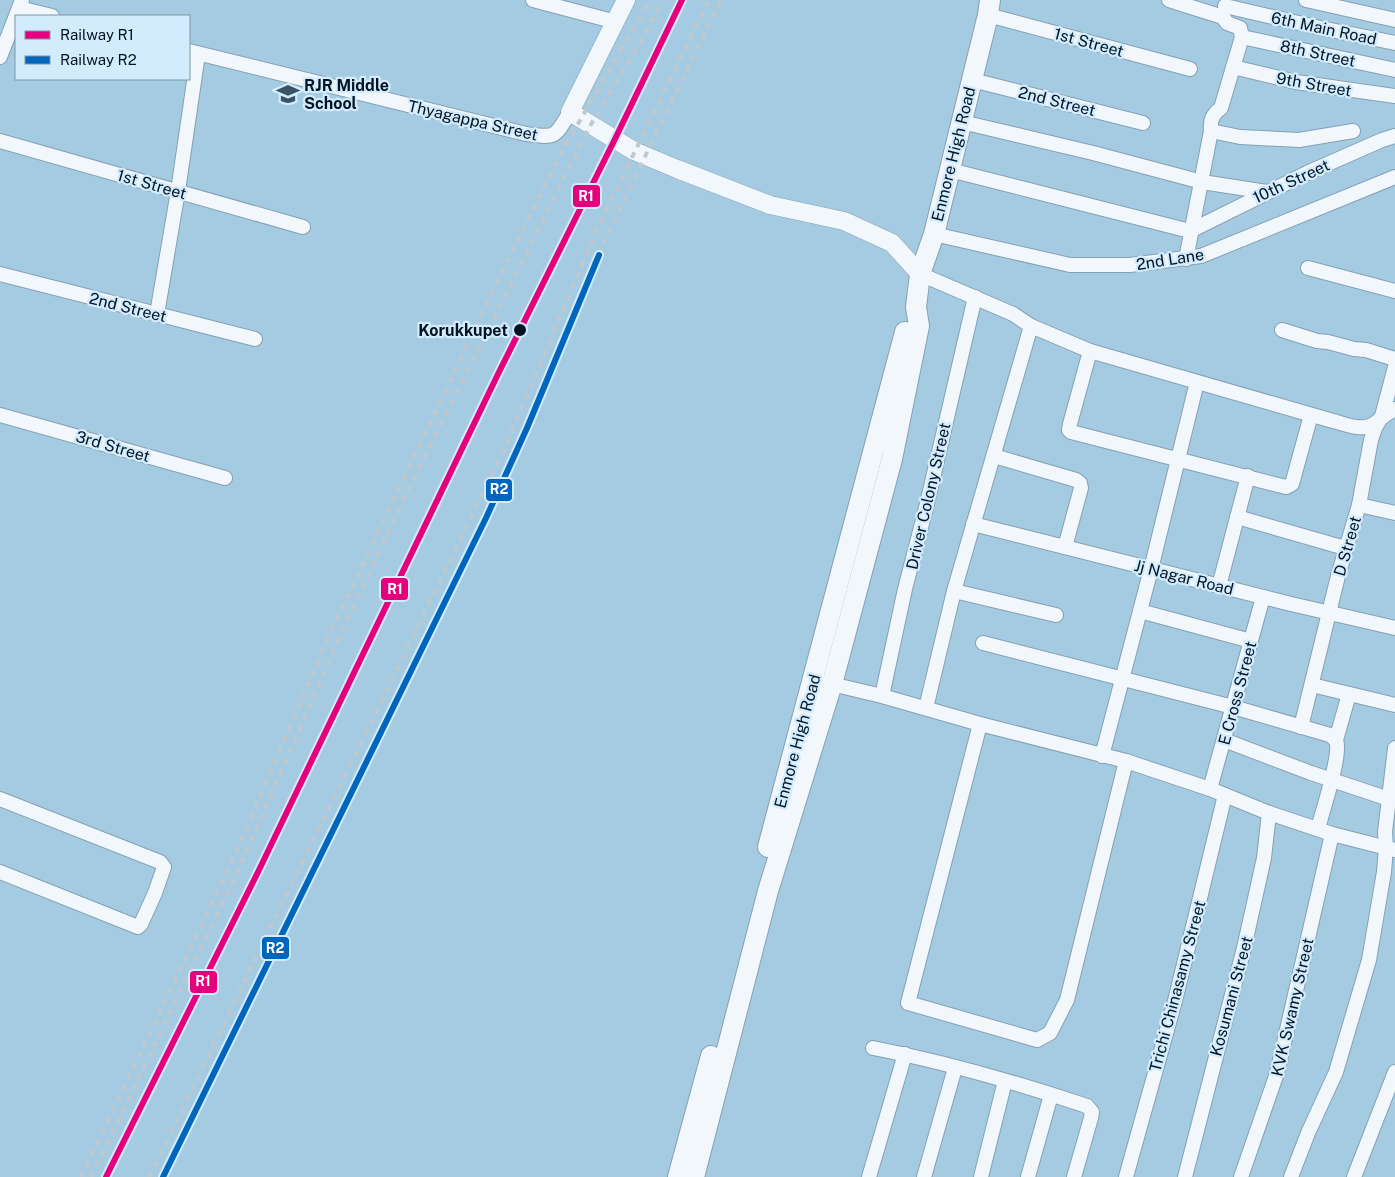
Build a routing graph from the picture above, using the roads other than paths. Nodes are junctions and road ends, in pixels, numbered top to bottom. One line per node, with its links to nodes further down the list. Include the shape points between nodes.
1 (534, 0): 11 (street)
2 (626, 0): 11 (street)
3 (1169, 0): 7 (street, 6th Main Road)
4 (1306, 0): 10 (street, 6th Main Road)
5 (20, 4): 8 (street)
6 (989, 8): 17 (street, 1st Street); 19 (main road, Enmore High Road)
7 (1225, 8): 12 (street, via 1224,21 1240,28); 13 (street, 6th Main Road)
8 (49, 15)
9 (15, 18): 15 (street)
10 (1395, 20)
11 (616, 22): 21 (street)
12 (1242, 37): 16 (street); 18 (street, 8th Street)
13 (1395, 43)
14 (194, 52): 21 (street, Thyagappa Street, via 541,136 557,134); 31 (street)
15 (0, 58)
16 (1233, 67): 20 (street, 9th Street, via 1296,82); 25 (street, via 1221,108 1210,121)
17 (1190, 69)
18 (1395, 70)
19 (972, 80): 22 (main road, Enmore High Road); 23 (street, 2nd Street)
20 (1395, 96)
21 (570, 112): 39 (street, via 634,151 677,169 770,205 844,221 892,243)
22 (962, 122): 28 (main road, Enmore High Road); 30 (street)
23 (1143, 123)
24 (1353, 131): 25 (street, via 1299,140)
25 (1211, 132): 30 (street)
26 (1395, 136): 32 (street, 10th Street)
27 (0, 141): 31 (street, 1st Street)
28 (950, 170): 34 (street); 35 (main road, Enmore High Road)
29 (1395, 177): 36 (street, 2nd Lane, via 1201,256)
30 (1202, 182): 32 (street); 34 (street)
31 (178, 191): 33 (street, 1st Street); 42 (street)
32 (1267, 192): 34 (street, 10th Street)
33 (303, 228)
34 (1190, 231): 36 (street)
35 (934, 234): 36 (street, 2nd Lane, via 1070,265 1130,265); 39 (main road, Enmore High Road)
36 (1186, 259)
37 (1308, 268): 40 (street)
38 (0, 274): 42 (street, 2nd Street)
39 (920, 274): 41 (street); 75 (main road, Enmore High Road, via 916,307 908,320)
40 (1395, 291)
41 (974, 297): 43 (street, via 1013,314); 78 (street, Driver Colony Street)
42 (157, 314): 45 (street, 2nd Street)
43 (1031, 326): 46 (street); 54 (street)
44 (1282, 330): 47 (street)
45 (255, 339)
46 (1090, 351): 49 (street); 55 (street, via 1070,431)
47 (1395, 359)
48 (1395, 367): 53 (street, D Street)
49 (1197, 382): 52 (street); 55 (street)
50 (1395, 408): 53 (street)
51 (0, 415): 57 (street, 3rd Street)
52 (1311, 415): 53 (street, via 1365,428); 56 (street, via 1290,486)
53 (1382, 416): 58 (street, D Street, via 1371,440)
54 (994, 456): 61 (street); 62 (street, via 1080,483)
55 (1179, 459): 56 (street); 64 (street)
56 (1248, 476): 60 (street)
57 (225, 478)
58 (1359, 505): 59 (street); 63 (street, D Street)
59 (1395, 513)
60 (1237, 516): 63 (street); 65 (street)
61 (973, 524): 62 (street, Jj Nagar Road); 66 (street)
62 (1065, 547): 64 (street, Jj Nagar Road)
63 (1345, 548): 69 (street, D Street)
64 (1151, 569): 65 (street, Jj Nagar Road); 68 (street)
65 (1219, 586): 67 (street, Jj Nagar Road)
66 (954, 591): 70 (street); 81 (street)
67 (1263, 597): 69 (street, Jj Nagar Road); 72 (street, E Cross Street)
68 (1140, 611): 72 (street); 74 (street)
69 (1330, 612): 71 (street, Jj Nagar Road); 76 (street, D Street)
70 (1056, 615)
71 (1395, 628)
72 (1251, 641): 80 (street, E Cross Street)
73 (983, 643): 74 (street)
74 (1122, 678): 80 (street); 87 (street)
75 (823, 682): 78 (street); 105 (main road, Enmore High Road); 106 (main road, Enmore High Road)
76 (1312, 685): 77 (street); 83 (street, D Street)
77 (1348, 694): 79 (street); 85 (street)
78 (882, 696): 81 (street)
79 (1395, 706)
80 (1233, 707): 83 (street); 84 (street, E Cross Street)
81 (926, 708): 82 (street)
82 (980, 724): 87 (street); 88 (street, via 908,1002 1037,1040 1050,1034 1067,1000)
83 (1301, 727): 85 (street, via 1330,735)
84 (1224, 740): 89 (street); 90 (street, E Cross Street)
85 (1336, 740): 89 (street, via 1338,747)
86 (1395, 751): 93 (street)
87 (1102, 756): 88 (street)
88 (1126, 761): 90 (street)
89 (1331, 780): 93 (street); 95 (street)
90 (1210, 789): 91 (street)
91 (1225, 795): 94 (street); 112 (street, Trichi Chinasamy Street, via 1175,1000)
92 (0, 799): 98 (street, via 160,862 164,869 138,926)
93 (1389, 800): 97 (street, via 1385,832)
94 (1269, 813): 95 (street); 113 (street, Kosumani Street, via 1264,858 1244,948)
95 (1318, 830): 96 (street)
96 (1332, 834): 97 (street); 114 (street, KVK Swamy Street, via 1277,1073)
97 (1391, 849): 115 (street, via 1355,1013 1336,1072)
98 (0, 872)
99 (873, 1048): 100 (street)
100 (905, 1054): 101 (street); 107 (street)
101 (955, 1068): 103 (street); 108 (street)
102 (1395, 1072): 116 (street)
103 (1005, 1081): 104 (street); 109 (street)
104 (1051, 1095): 110 (street); 111 (street, via 1087,1106 1092,1112)
105 (678, 1177)
106 (694, 1177)
107 (869, 1177)
108 (924, 1177)
109 (981, 1177)
110 (1028, 1177)
111 (1074, 1177)
112 (1126, 1177)
113 (1185, 1177)
114 (1241, 1177)
115 (1291, 1177)
116 (1354, 1177)

